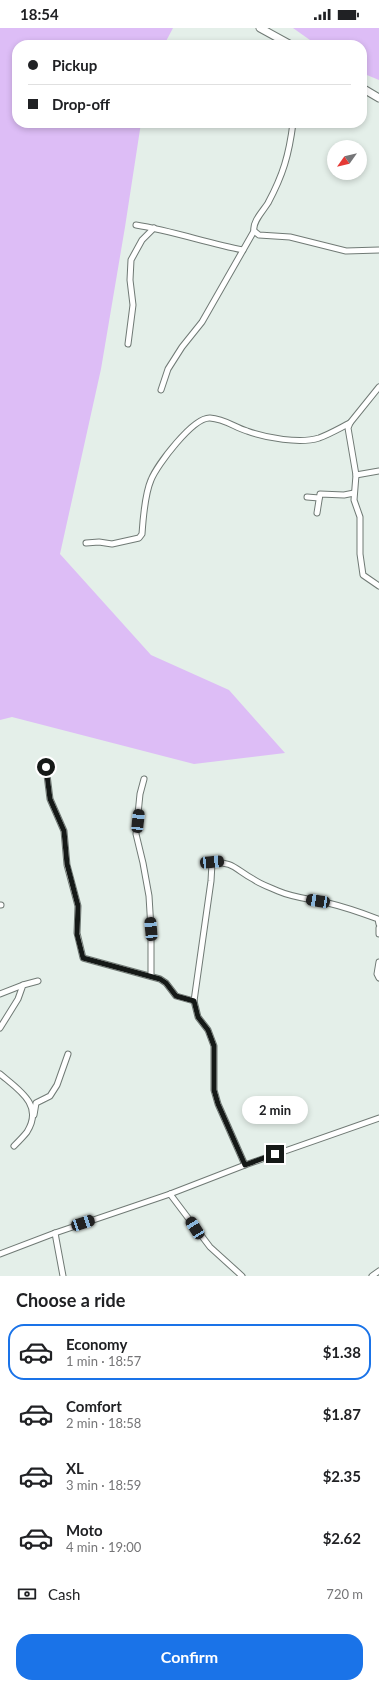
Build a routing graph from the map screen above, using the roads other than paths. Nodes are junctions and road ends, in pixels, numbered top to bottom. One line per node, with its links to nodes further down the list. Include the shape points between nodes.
1 (260, 28): 2 (highway)
2 (282, 40)
3 (367, 91): 4 (highway)
4 (379, 98)
5 (292, 128): 8 (street, via 283,173 254,225)
6 (136, 225): 7 (street)
7 (154, 228): 9 (street); 11 (street, via 142,240 131,260 133,305)
8 (254, 231): 9 (street); 10 (street, via 259,235 290,237 346,251)
9 (243, 250): 13 (street, via 202,322 168,369)
10 (379, 250)
11 (128, 344)
12 (379, 387): 14 (street)
13 (161, 390)
14 (350, 424): 16 (street, via 348,435); 21 (street, via 303,442 257,435 226,421 201,419 189,428 151,480 142,534 139,538 112,544)
15 (379, 471): 16 (street)
16 (356, 475): 17 (street)
17 (354, 493): 19 (street, via 320,494); 22 (street, via 360,524 363,576)
18 (307, 497): 19 (street)
19 (319, 498): 20 (street)
20 (317, 513)
21 (86, 543)
22 (379, 586)
23 (46, 767): 29 (street, via 50,799 64,831 67,864 78,906 77,934 83,958)
24 (144, 779): 29 (street, via 136,834 149,896)
25 (379, 924): 34 (street, via 378,919 360,912 279,891 252,879 238,868 224,862 212,862)
26 (379, 928): 27 (street)
27 (379, 934)
28 (379, 962): 30 (street)
29 (151, 976): 34 (street, via 166,983 176,996)
30 (379, 978)
31 (38, 981): 32 (street)
32 (23, 985): 33 (street); 35 (street, via 18,1000)
33 (0, 994)
34 (194, 1001): 41 (street, via 198,1017 210,1034 214,1046 214,1090 218,1104)
35 (0, 1028)
36 (68, 1054): 38 (street, via 57,1085 50,1096 36,1103)
37 (0, 1074): 38 (street, via 28,1099)
38 (33, 1118): 40 (street, via 26,1132)
39 (379, 1118): 41 (street)
40 (14, 1146)
41 (245, 1165): 42 (street)
42 (170, 1194): 43 (street); 47 (street, via 210,1247)
43 (55, 1233): 44 (street); 46 (street)
44 (0, 1254)
45 (379, 1271): 48 (street)
46 (63, 1276)
47 (242, 1276)
48 (372, 1276)

